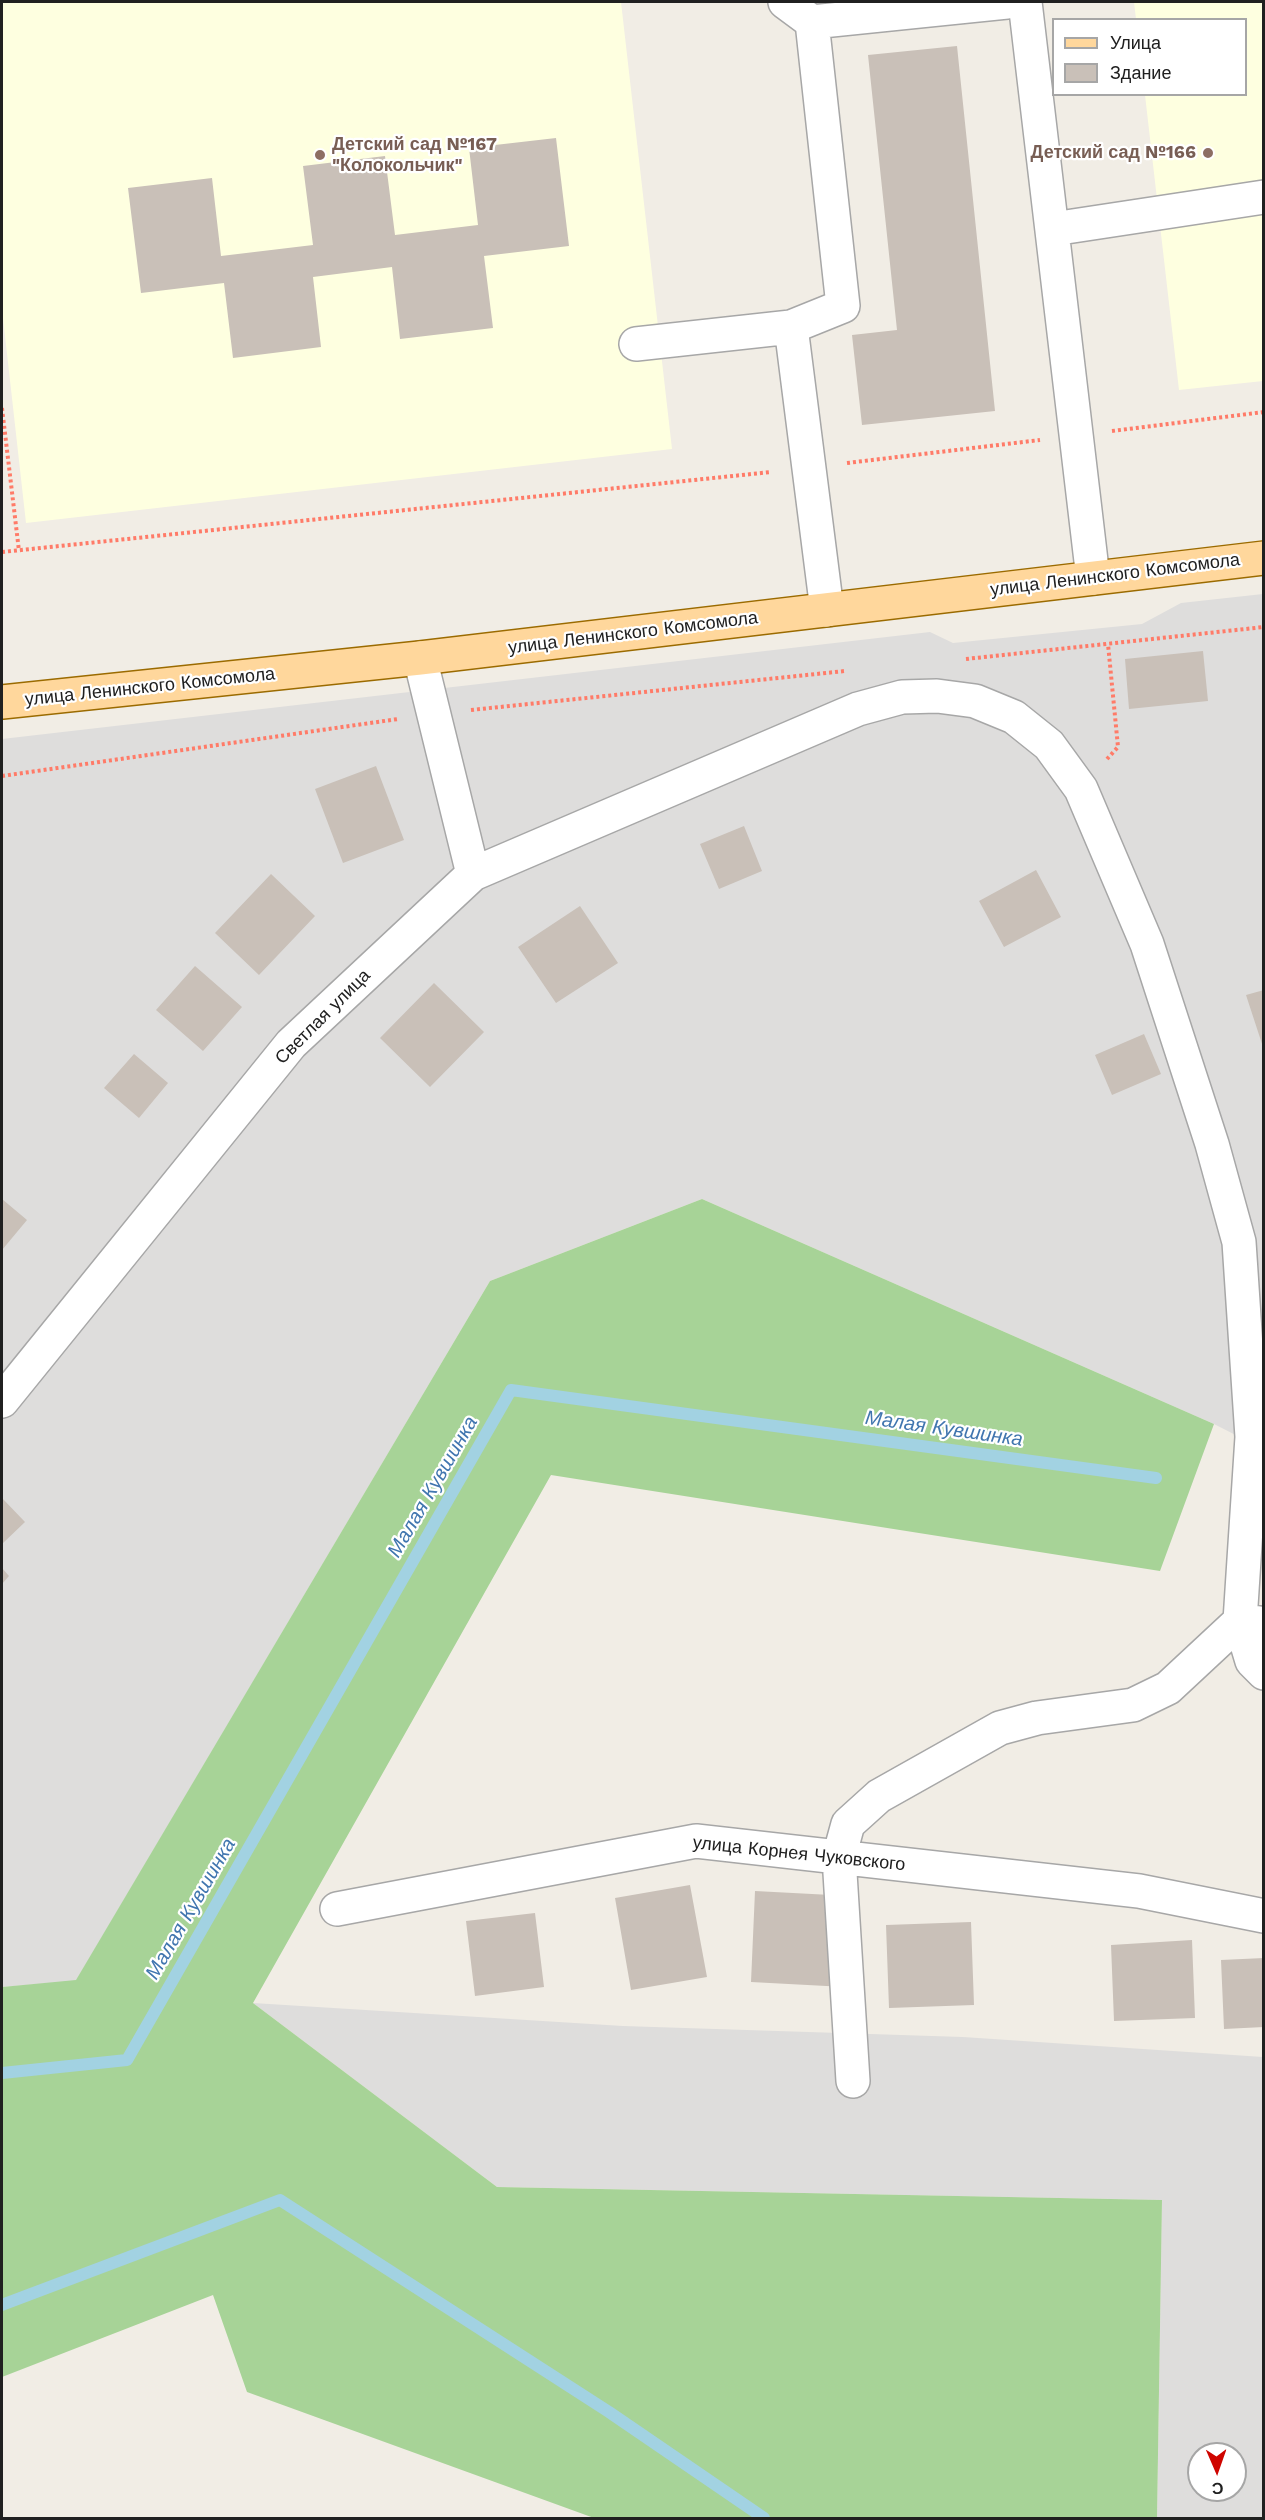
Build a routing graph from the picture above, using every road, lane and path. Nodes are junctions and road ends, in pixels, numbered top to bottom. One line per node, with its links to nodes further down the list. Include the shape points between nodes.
1 (785, 2): 4 (street)
2 (1008, 2): 4 (street)
3 (1025, 2): 6 (street)
4 (812, 22): 7 (street, via 843,306)
5 (1263, 197): 6 (street)
6 (1053, 229): 11 (street)
7 (790, 327): 8 (street); 12 (street)
8 (636, 344)
9 (2, 408): 13 (path)
10 (1263, 412): 11 (path)
11 (1076, 436): 12 (path); 16 (street)
12 (808, 468): 13 (path); 17 (street)
13 (19, 551): 14 (path)
14 (2, 552)
15 (1263, 558): 16 (main road, улица Ленинского Комсомола)
16 (1093, 578): 17 (main road, улица Ленинского Комсомола)
17 (827, 610): 20 (main road, улица Ленинского Комсомола)
18 (1263, 627): 19 (path)
19 (1108, 644): 21 (path); 26 (path, via 1118,747)
20 (420, 658): 23 (main road, улица Ленинского Комсомола); 24 (street)
21 (954, 660)
22 (848, 671): 24 (path)
23 (2, 702)
24 (433, 714): 25 (path); 27 (street)
25 (2, 776)
26 (1081, 789): 27 (street, Светлая улица, via 1049,745 1014,717 975,701 938,696 902,698 858,709); 29 (street, Светлая улица, via 1147,944 1212,1144 1239,1242 1252,1437)
27 (473, 874): 28 (street, Светлая улица, via 291,1044)
28 (2, 1401)
29 (1252, 1622): 30 (street, via 1252,1661); 31 (street, via 1168,1688 1133,1705 1037,1718 1000,1728 879,1796 848,1824)
30 (1263, 1673)
31 (839, 1857): 32 (street, улица Корнея Чуковского, via 696,1841); 33 (street, улица Корнея Чуковского, via 1139,1891); 34 (street)
32 (336, 1909)
33 (1263, 1916)
34 (853, 2081)

